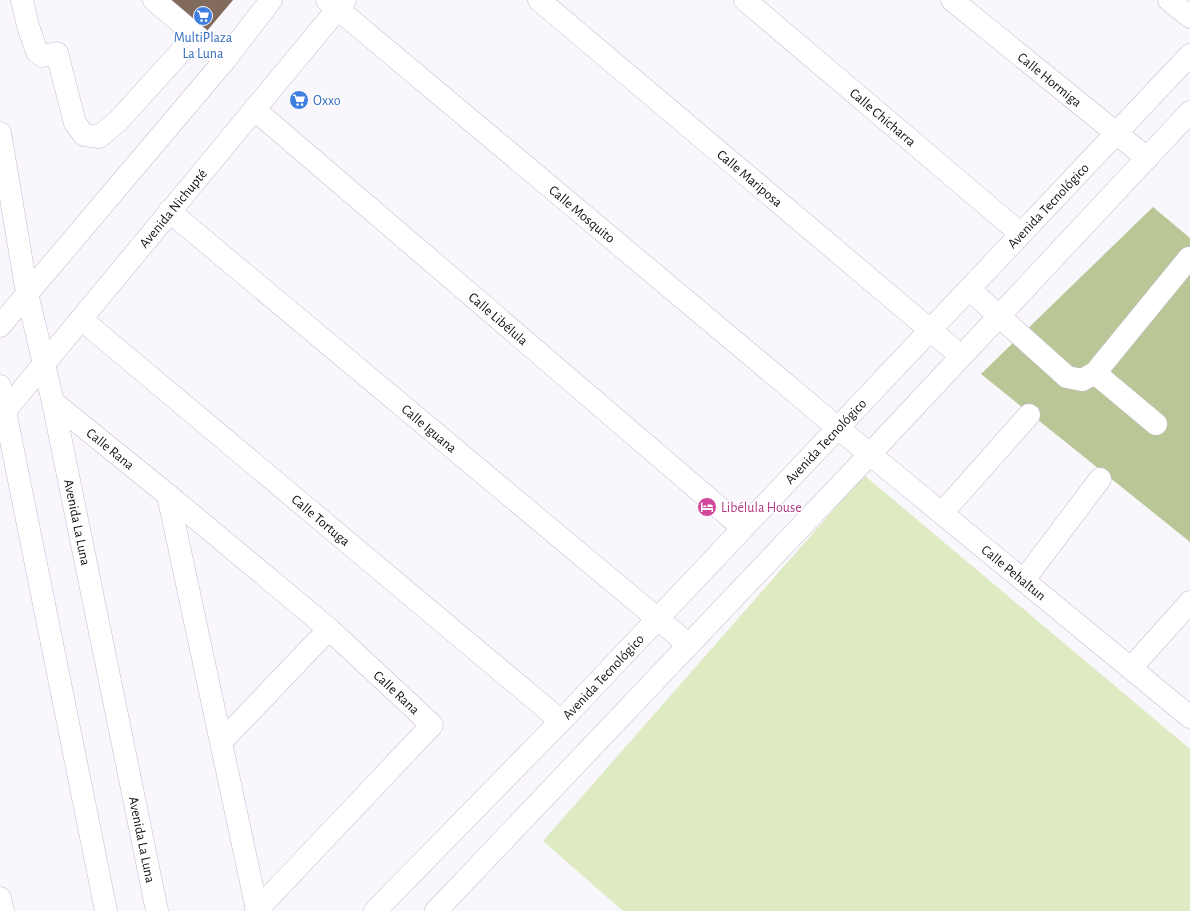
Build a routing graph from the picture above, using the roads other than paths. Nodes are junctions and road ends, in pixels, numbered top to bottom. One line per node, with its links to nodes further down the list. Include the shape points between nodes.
1 (22, 0): 10 (street, via 37,52 43,56 57,53 75,124 84,135 100,137 119,120)
2 (154, 0): 10 (street)
3 (271, 0): 12 (street)
4 (539, 0): 26 (street, Calle Mariposa)
5 (745, 0): 19 (street, Calle Chicharra)
6 (952, 0): 16 (street, Calle Hormiga)
7 (1169, 0): 9 (street)
8 (336, 3): 13 (street, Avenida Nichupté); 35 (street, Calle Mosquito)
9 (1190, 17)
10 (195, 36): 12 (street)
11 (1190, 55): 16 (street, Avenida Tecnológico)
12 (224, 60): 22 (street)
13 (254, 108): 18 (street, Avenida Nichupté); 40 (street, Calle Libélula)
14 (1190, 112): 17 (street)
15 (0, 134): 22 (street, Avenida La Luna)
16 (1116, 134): 17 (street, Calle Hormiga); 19 (street, Avenida Tecnológico)
17 (1147, 158): 23 (street)
18 (170, 211): 24 (street, Avenida Nichupté); 43 (street, Calle Iguana)
19 (1021, 234): 21 (street, Avenida Tecnológico)
20 (1189, 258): 29 (street)
21 (969, 289): 23 (street); 26 (street, Avenida Tecnológico)
22 (27, 293): 25 (street); 28 (street, Avenida La Luna)
23 (999, 316): 27 (street); 29 (street, via 1067,377 1082,380)
24 (81, 319): 28 (street, Avenida Nichupté); 48 (street, Calle Tortuga)
25 (0, 326)
26 (931, 330): 27 (street, Calle Mariposa); 35 (street, Avenida Tecnológico)
27 (961, 356): 36 (street)
28 (44, 362): 31 (street, Avenida La Luna); 32 (street, Avenida Nichupté)
29 (1095, 373): 34 (street)
30 (0, 386): 32 (street)
31 (54, 402): 38 (street, Calle Rana); 54 (street, Avenida La Luna)
32 (2, 414): 53 (street)
33 (1029, 415): 39 (street)
34 (1156, 424)
35 (838, 428): 36 (street, Calle Pehaltun); 40 (street, Avenida Tecnológico)
36 (870, 454): 39 (street, Calle Pehaltun); 45 (street)
37 (1100, 479): 41 (street)
38 (168, 495): 44 (street, Calle Rana); 49 (street, Calle Rana)
39 (942, 513): 41 (street, Calle Pehaltun)
40 (744, 528): 43 (street, Avenida Tecnológico)
41 (1024, 580): 46 (street, Calle Pehaltun)
42 (1190, 602): 46 (street)
43 (658, 618): 45 (street, Calle Iguana); 48 (street, Avenida Tecnológico)
44 (329, 629): 49 (street); 51 (street, Calle Rana, via 432,725)
45 (689, 645): 56 (street)
46 (1131, 668): 47 (street, Calle Pehaltun)
47 (1190, 717)
48 (561, 721): 55 (street, Avenida Tecnológico)
49 (222, 741): 51 (street, Calle Rana)
50 (0, 898): 52 (street)
51 (256, 910)
52 (3, 911)
53 (106, 911)
54 (157, 911)
55 (375, 911)
56 (436, 911)

